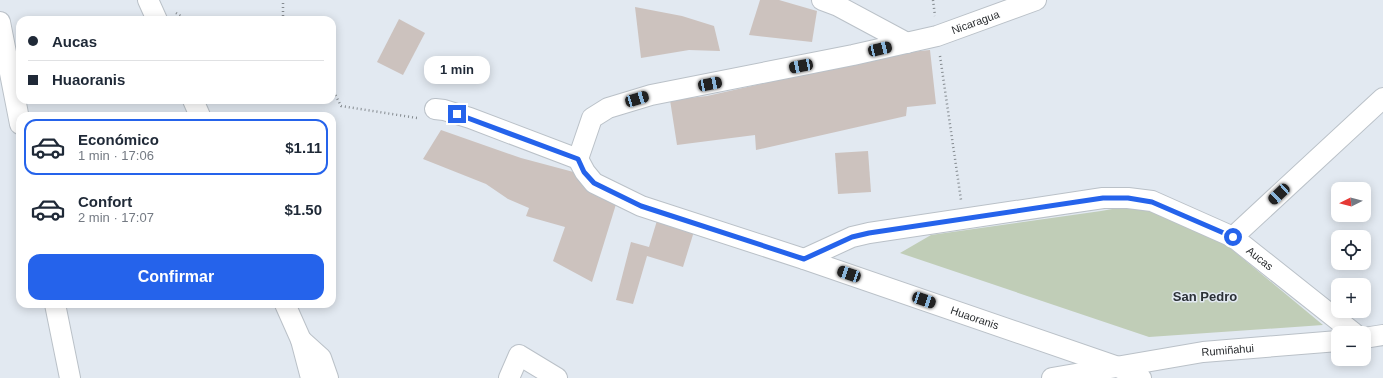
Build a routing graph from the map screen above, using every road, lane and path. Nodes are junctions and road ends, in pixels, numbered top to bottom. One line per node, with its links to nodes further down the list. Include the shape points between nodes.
1 (148, 0): 5 (street)
2 (283, 0): 6 (path)
3 (822, 0): 9 (street)
4 (1036, 0): 8 (street, Nicaragua)
5 (155, 16)
6 (283, 16)
7 (0, 22): 12 (street)
8 (937, 36): 9 (street, Nicaragua); 15 (path)
9 (907, 43): 14 (street, Nicaragua, via 651,95 608,108 592,118)
10 (336, 96): 13 (path, via 341,106 425,120)
11 (1383, 98): 16 (street)
12 (16, 104)
13 (435, 109): 14 (street, via 470,118)
14 (578, 159): 17 (street, Huaoranis, via 584,172 594,183 641,206)
15 (964, 218): 16 (street, Aucas, via 1103,198 1128,198 1152,202); 17 (street, Aucas, via 863,234)
16 (1233, 237): 20 (street, Aucas)
17 (804, 259): 25 (street, Huaoranis)
18 (56, 308): 26 (street)
19 (287, 308): 23 (street)
20 (1345, 326)
21 (1383, 335): 22 (street)
22 (1371, 337)
23 (301, 340): 27 (street); 28 (street, via 321,358)
24 (1331, 342): 25 (street, Rumiñahui, via 1203,352)
25 (1118, 367): 31 (street, Rumiñahui); 32 (street, Huaoranis)
26 (70, 378)
27 (311, 378)
28 (328, 378)
29 (509, 378): 30 (street, via 519,355)
30 (557, 378)
31 (1052, 378)
32 (1141, 378)

